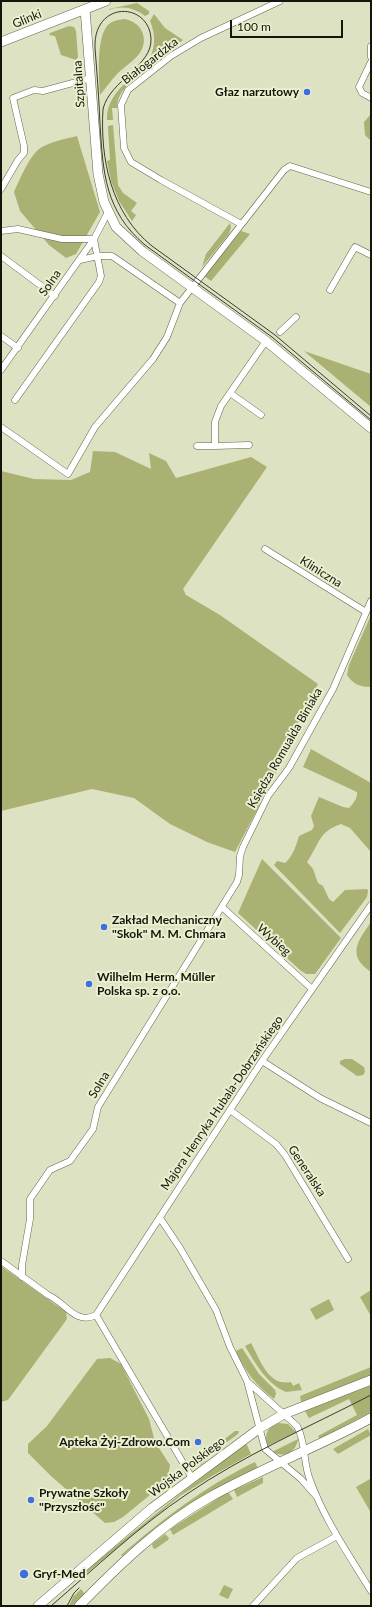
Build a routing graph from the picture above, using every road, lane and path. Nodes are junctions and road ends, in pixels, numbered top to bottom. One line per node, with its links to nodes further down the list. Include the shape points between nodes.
1 (106, 1): 3 (street, Glinki)
2 (280, 1): 13 (street, Białogardzka, via 201,38 171,56 128,90 121,105 124,148 132,162)
3 (86, 9): 4 (street, Glinki); 8 (street, Szpitalna)
4 (1, 42)
5 (371, 46): 6 (street)
6 (371, 57)
7 (371, 62): 9 (street, via 359,88)
8 (91, 78): 10 (street, via 43,91 34,90 13,98 24,153); 12 (street, Szpitalna, via 99,183)
9 (371, 98)
10 (1, 189)
11 (371, 192): 13 (street, via 290,166 279,176)
12 (108, 212): 15 (street, Solna); 20 (street, Szpitalna, via 126,238)
13 (242, 224): 20 (street)
14 (1, 231): 15 (street, via 18,230 62,239)
15 (94, 240): 18 (street); 19 (street, Solna)
16 (371, 255): 21 (street, via 355,248)
17 (1, 256): 22 (street)
18 (98, 256): 19 (street); 23 (street, via 112,256); 31 (street, via 101,276 99,282)
19 (80, 260): 22 (street, Solna)
20 (191, 287): 23 (street); 27 (street, Szpitalna)
21 (330, 290)
22 (55, 296): 28 (street, Solna)
23 (180, 302): 33 (street, via 167,337 154,359 95,427 68,474)
24 (296, 317): 25 (street)
25 (280, 332)
26 (1, 336): 28 (street)
27 (266, 341): 30 (street); 34 (street, Szpitalna)
28 (18, 348): 29 (street, Solna)
29 (1, 370)
30 (230, 393): 32 (street); 37 (street, via 215,422)
31 (15, 400)
32 (261, 415)
33 (1, 427)
34 (371, 428)
35 (248, 445): 37 (street)
36 (197, 446): 37 (street)
37 (215, 446)
38 (265, 549): 40 (street, Kliniczna)
39 (371, 601): 40 (street, Księdza Romualda Biniaka)
40 (366, 612): 42 (street, Księdza Romualda Biniaka, via 333,689 289,768 268,796 243,847 239,875)
41 (371, 905): 43 (street, Majora Henryka Hubala-Dobrzańskiego)
42 (222, 907): 43 (street, Wybieg); 50 (street, Solna, via 98,1107 93,1129 70,1161 50,1170 30,1199 30,1219)
43 (312, 989): 44 (street, Majora Henryka Hubala-Dobrzańskiego)
44 (262, 1061): 45 (street, Majora Henryka Hubala-Dobrzańskiego); 46 (street, via 320,1098)
45 (230, 1110): 47 (street, Majora Henryka Hubala-Dobrzańskiego); 48 (street, Generalska, via 276,1144)
46 (371, 1123)
47 (160, 1218): 51 (street, Majora Henryka Hubala-Dobrzańskiego); 53 (street, via 216,1310)
48 (348, 1259)
49 (1, 1261): 50 (street)
50 (22, 1277): 51 (street, via 48,1296 55,1298 79,1318)
51 (96, 1316): 59 (street)
52 (371, 1380): 54 (street, Wojska Polskiego)
53 (247, 1381): 54 (street); 56 (street)
54 (284, 1414): 56 (street, Wojska Polskiego); 57 (street, via 300,1432)
55 (371, 1418): 57 (street)
56 (260, 1428): 58 (street, via 265,1449); 59 (street, Wojska Polskiego)
57 (303, 1453): 58 (street); 60 (street, via 305,1467)
58 (281, 1463): 60 (street, via 301,1479); 64 (street, via 209,1498 165,1527 124,1561)
59 (192, 1478): 63 (street, Wojska Polskiego, via 152,1508)
60 (317, 1497): 61 (street)
61 (337, 1536): 62 (street); 65 (street, via 297,1558)
62 (371, 1590)
63 (38, 1606)
64 (79, 1606)
65 (253, 1606)

